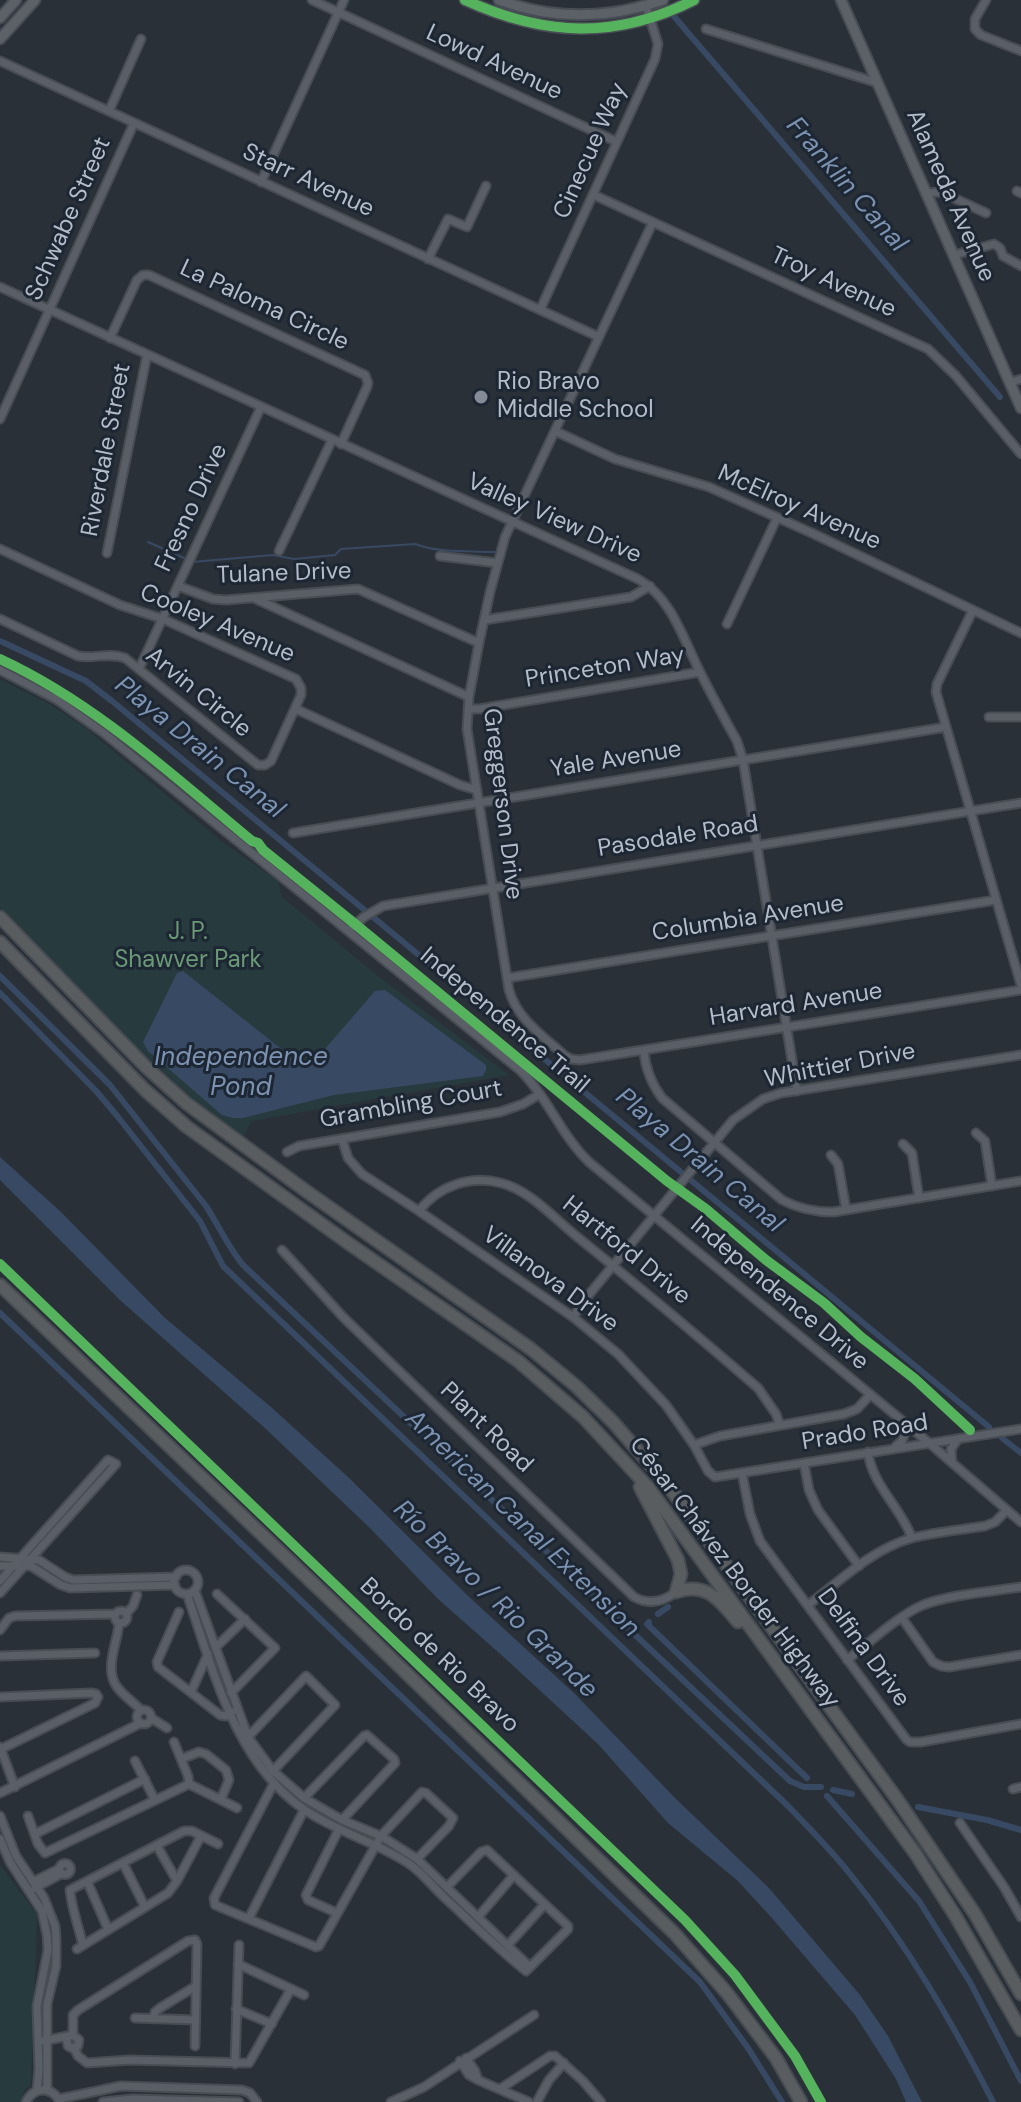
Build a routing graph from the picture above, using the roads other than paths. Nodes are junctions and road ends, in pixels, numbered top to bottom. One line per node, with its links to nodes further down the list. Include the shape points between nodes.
1 (16, 0): 13 (main road)
2 (312, 0): 11 (street, Lowd Avenue)
3 (344, 0): 11 (street)
4 (465, 0): 12 (main road, via 550,27 605,27)
5 (499, 0): 10 (main road, via 570,15)
6 (694, 0): 12 (main road)
7 (841, 0): 19 (main road, Alameda Avenue)
8 (986, 0): 17 (street, via 975,29)
9 (31, 2): 15 (main road)
10 (655, 3): 12 (street, Cinecue Way)
11 (338, 13): 22 (street, Lowd Avenue); 23 (street)
12 (651, 17): 22 (street, Cinecue Way, via 658,50)
13 (0, 18)
14 (706, 29): 19 (street)
15 (0, 39)
16 (141, 39): 20 (street)
17 (1021, 51)
18 (0, 61): 20 (street, Starr Avenue)
19 (878, 83): 25 (main road, Alameda Avenue)
20 (109, 111): 21 (street, Starr Avenue)
21 (134, 123): 23 (street, Starr Avenue); 33 (street, Schwabe Street)
22 (617, 142): 26 (street, Cinecue Way)
23 (261, 182): 30 (street, Starr Avenue)
24 (486, 186): 30 (street, via 467,227 448,219)
25 (926, 193): 27 (street, via 941,192); 29 (main road, Alameda Avenue)
26 (594, 195): 28 (street, Troy Avenue); 34 (street, Cinecue Way)
27 (986, 213)
28 (653, 222): 35 (street, Greggerson Drive); 46 (street, Troy Avenue, via 928,349)
29 (954, 255): 31 (street, via 994,244); 39 (main road, Alameda Avenue)
30 (428, 259): 34 (street, Starr Avenue)
31 (1021, 266)
32 (0, 287): 33 (street, Valley View Drive)
33 (49, 310): 36 (street, Valley View Drive); 42 (street, Schwabe Street)
34 (540, 310): 35 (street, Starr Avenue)
35 (599, 337): 43 (street, Greggerson Drive)
36 (110, 338): 37 (street, Valley View Drive); 45 (street, La Paloma Circle, via 140,276 178,288 365,375 367,387)
37 (147, 355): 40 (street, Valley View Drive); 51 (street, Riverdale Street)
38 (1021, 379): 39 (street)
39 (1009, 383): 41 (main road, Alameda Avenue)
40 (261, 407): 44 (street, Valley View Drive); 54 (street, Fresno Drive)
41 (1021, 408)
42 (0, 419)
43 (555, 431): 47 (street, McElroy Avenue, via 615,459 709,487); 48 (street, Greggerson Drive)
44 (332, 440): 45 (street, Valley View Drive); 50 (street)
45 (341, 444): 48 (street, Valley View Drive)
46 (1021, 454)
47 (777, 518): 57 (street, McElroy Avenue); 61 (street)
48 (511, 522): 53 (street, Greggerson Drive); 55 (street, Valley View Drive)
49 (0, 549): 59 (street, Cooley Avenue)
50 (279, 551)
51 (107, 553)
52 (440, 556): 53 (street)
53 (497, 563): 60 (street, Greggerson Drive)
54 (178, 586): 56 (street, Tulane Drive, via 213,599); 59 (street, Fresno Drive)
55 (650, 586): 60 (street, via 631,597); 66 (street, Valley View Drive, via 669,610)
56 (255, 598): 63 (street, Tulane Drive, via 358,589); 67 (street)
57 (973, 610): 62 (street, McElroy Avenue); 72 (street, via 937,684)
58 (0, 619): 64 (street, Arvin Circle, via 78,656 112,654)
59 (163, 619): 64 (street, Fresno Drive); 68 (street, Cooley Avenue, via 296,679 302,691)
60 (484, 620): 63 (street, Greggerson Drive)
61 (727, 624)
62 (1021, 633)
63 (479, 643): 67 (street, Greggerson Drive)
64 (139, 669): 68 (street, Arvin Circle, via 258,765 271,761)
65 (0, 670): 83 (street, Independence Drive, via 91,723)
66 (700, 672): 69 (street, Princeton Way); 73 (street, Valley View Drive)
67 (469, 697): 69 (street, Greggerson Drive)
68 (296, 709): 74 (street)
69 (468, 709): 74 (street, Greggerson Drive)
70 (989, 717): 71 (street)
71 (1021, 717)
72 (946, 727): 73 (street, Yale Avenue); 77 (street)
73 (743, 760): 75 (street, Yale Avenue); 79 (street, Valley View Drive)
74 (477, 790): 75 (street, Greggerson Drive)
75 (479, 803): 78 (street, Yale Avenue); 80 (street, Greggerson Drive)
76 (1021, 803): 77 (street, Pasodale Road)
77 (971, 810): 79 (street, Pasodale Road); 81 (street)
78 (293, 833)
79 (757, 845): 80 (street, Pasodale Road); 84 (street, Valley View Drive)
80 (493, 888): 83 (street, Pasodale Road, via 383,906); 86 (street, Greggerson Drive)
81 (996, 900): 84 (street, Columbia Avenue); 87 (street)
82 (0, 917): 217 (highway, César Chávez Border Highway, via 186,1103 531,1349 613,1422 667,1484 905,1810)
83 (349, 930): 93 (street, Independence Drive, via 521,1071)
84 (772, 935): 86 (street, Columbia Avenue); 88 (street, Valley View Drive)
85 (0, 942): 118 (highway, César Chávez Border Highway, via 187,1127 518,1361)
86 (507, 978): 91 (street, Greggerson Drive, via 522,1017 564,1055)
87 (1021, 987): 88 (street, Harvard Avenue)
88 (786, 1026): 89 (street, Harvard Avenue); 92 (street, Valley View Drive)
89 (644, 1050): 91 (street, Harvard Avenue); 96 (street, via 650,1080 662,1098)
90 (1021, 1055): 92 (street, Whittier Drive)
91 (577, 1060)
92 (797, 1091): 96 (street, Whittier Drive, via 763,1099)
93 (540, 1094): 95 (street, Grambling Court, via 500,1112); 105 (street, Independence Drive, via 578,1152)
94 (976, 1133): 101 (street, via 985,1141)
95 (342, 1139): 98 (street, Grambling Court); 104 (street, Villanova Drive, via 348,1158 362,1174)
96 (715, 1142): 103 (street, via 782,1200 820,1212); 105 (street, Whittier Drive)
97 (903, 1144): 102 (street, via 912,1153)
98 (287, 1152)
99 (831, 1155): 103 (street, via 838,1164)
100 (1021, 1181): 101 (street)
101 (992, 1186): 102 (street)
102 (919, 1198): 103 (street)
103 (846, 1209)
104 (419, 1211): 107 (street, Hartford Drive, via 437,1193 457,1184 506,1184); 109 (street, Villanova Drive)
105 (653, 1215): 107 (street, Whittier Drive); 110 (street, Independence Drive)
106 (282, 1250): 137 (street, Plant Road, via 344,1318 634,1597 657,1602)
107 (613, 1266): 109 (street, Whittier Drive); 112 (street, Hartford Drive, via 758,1388)
108 (0, 1285): 244 (highway, via 675,1934 776,2058)
109 (573, 1317): 116 (street, Villanova Drive, via 634,1370)
110 (870, 1395): 111 (street, Independence Drive); 112 (street, via 844,1414)
111 (900, 1420): 115 (street, Independence Drive); 117 (street, via 904,1436)
112 (780, 1425): 116 (street)
113 (1021, 1429): 114 (street, Prado Road)
114 (959, 1438): 115 (street, Prado Road); 120 (street, via 951,1449)
115 (928, 1442): 117 (street, Prado Road); 120 (street, Independence Drive)
116 (694, 1445): 123 (street, Villanova Drive)
117 (892, 1448): 119 (street, Prado Road)
118 (616, 1451): 137 (highway, via 678,1560); 155 (highway, César Chávez Border Highway)
119 (868, 1452): 121 (street, Prado Road); 126 (street, via 871,1467)
120 (952, 1462): 124 (street, Independence Drive)
121 (804, 1463): 122 (street, Prado Road); 132 (street, via 818,1510)
122 (742, 1473): 123 (street, Prado Road); 141 (street, Delfina Drive, via 760,1541)
123 (715, 1477)
124 (1007, 1510): 125 (street, Independence Drive); 126 (street, via 985,1526)
125 (1021, 1522)
126 (912, 1538): 132 (street)
127 (0, 1557): 129 (street)
128 (29, 1559): 129 (street); 129 (street, via 112,1462); 134 (street, via 73,1580)
129 (21, 1562): 131 (street); 134 (street, via 70,1588); 138 (street)
130 (0, 1566): 131 (street)
131 (13, 1566): 133 (street)
132 (859, 1566): 141 (street)
133 (0, 1581)
134 (175, 1581): 136 (street, via 179,1591); 136 (street, via 180,1572 191,1571 198,1580)
135 (1021, 1587): 145 (street, via 931,1603)
136 (191, 1592): 149 (street); 151 (street)
137 (676, 1592): 155 (highway, via 691,1588 710,1593)
138 (0, 1593)
139 (217, 1594): 146 (street)
140 (137, 1595): 144 (street)
141 (808, 1605): 154 (street, Delfina Drive)
142 (179, 1612): 156 (street, via 157,1665)
143 (115, 1614): 144 (street); 147 (street); 148 (street, via 15,1616)
144 (126, 1614): 147 (street, via 126,1621)
145 (902, 1618): 152 (street, via 941,1666); 154 (street)
146 (245, 1619): 149 (street); 157 (street, via 275,1648)
147 (119, 1624): 161 (street, via 112,1677)
148 (0, 1630)
149 (216, 1647): 157 (street)
150 (95, 1653): 153 (street)
151 (208, 1654): 156 (street); 162 (street)
152 (1021, 1655)
153 (0, 1656)
154 (847, 1660): 165 (street, Delfina Drive, via 910,1742)
155 (795, 1689): 225 (highway, César Chávez Border Highway, via 915,1853)
156 (191, 1692): 162 (street, via 220,1715)
157 (231, 1693): 162 (street)
158 (83, 1694): 159 (street); 160 (street); 160 (street, via 98,1697)
159 (0, 1697)
160 (87, 1707): 169 (street)
161 (141, 1710): 163 (street, via 150,1712); 164 (street)
162 (234, 1711): 167 (street); 174 (street, via 241,1740)
163 (151, 1718): 164 (street); 166 (street)
164 (141, 1723): 176 (street)
165 (1021, 1724)
166 (167, 1728)
167 (248, 1737): 172 (street); 172 (street, via 306,1676 335,1705)
168 (174, 1742): 170 (street)
169 (0, 1748): 176 (street)
170 (181, 1759): 175 (street); 179 (street, via 203,1753 226,1770 229,1780)
171 (135, 1761): 173 (street)
172 (273, 1771): 178 (street)
173 (145, 1779): 180 (street); 187 (street)
174 (274, 1783): 182 (street); 209 (street, via 213,1902)
175 (189, 1784): 179 (street); 180 (street)
176 (15, 1787): 177 (street)
177 (0, 1793)
178 (304, 1798): 186 (street); 186 (street, via 367,1735 395,1763)
179 (221, 1799): 181 (street)
180 (155, 1800): 194 (street)
181 (237, 1808)
182 (304, 1810): 186 (street); 209 (street)
183 (0, 1816): 201 (street)
184 (28, 1816): 187 (street)
185 (960, 1823): 208 (street)
186 (340, 1824): 189 (street); 192 (street); 206 (street, via 306,1895)
187 (35, 1834): 194 (street, via 38,1844)
188 (201, 1836): 191 (street); 193 (street, via 184,1831); 200 (street)
189 (381, 1836): 192 (street); 195 (street); 195 (street, via 419,1793 426,1793 453,1821)
190 (0, 1839): 201 (street, via 10,1862)
191 (218, 1844)
192 (376, 1845): 206 (street); 214 (street, via 411,1865 501,1952)
193 (157, 1846): 196 (street); 200 (street)
194 (52, 1851): 197 (street)
195 (417, 1859): 202 (street)
196 (123, 1863): 199 (street); 205 (street)
197 (63, 1870): 201 (street); 203 (street)
198 (514, 1875): 202 (street, via 484,1850); 204 (street); 207 (street)
199 (87, 1881): 203 (street); 210 (street)
200 (177, 1881): 205 (street)
201 (32, 1886): 227 (street, via 51,1913 56,1938)
202 (447, 1887): 207 (street)
203 (73, 1889): 210 (street, via 80,1947)
204 (544, 1905): 212 (street); 214 (street, via 568,1929)
205 (145, 1907): 210 (street)
206 (337, 1913): 209 (street, via 316,1947)
207 (478, 1917): 212 (street)
208 (1021, 1917)
209 (249, 1918)
210 (108, 1929)
211 (239, 1945): 213 (street)
212 (508, 1945): 214 (street)
213 (238, 1964): 216 (street); 219 (street)
214 (528, 1969)
215 (196, 1986): 222 (street, via 160,2008); 223 (street); 226 (street, via 195,1940 78,2010)
216 (291, 1989): 218 (street); 224 (street)
217 (1021, 1994)
218 (304, 1995)
219 (236, 2009): 224 (street); 231 (street)
220 (534, 2015): 229 (street)
221 (135, 2018): 222 (street)
222 (153, 2019): 223 (street)
223 (195, 2020): 228 (street)
224 (272, 2024): 231 (street, via 249,2063)
225 (1021, 2030)
226 (71, 2041): 227 (street); 231 (street, via 87,2063)
227 (43, 2045): 233 (street); 234 (street)
228 (195, 2046)
229 (463, 2060): 232 (street, via 478,2080); 240 (street)
230 (564, 2063): 232 (street, via 550,2056); 242 (street); 243 (street)
231 (235, 2064)
232 (500, 2089): 241 (street)
233 (47, 2090): 234 (street); 235 (street)
234 (37, 2091): 236 (street)
235 (59, 2100): 239 (street, via 130,2086 242,2090)
236 (26, 2102)
237 (103, 2102): 238 (street)
238 (239, 2102)
239 (257, 2102)
240 (391, 2102)
241 (529, 2102)
242 (537, 2102)
243 (601, 2102)
244 (801, 2102)

